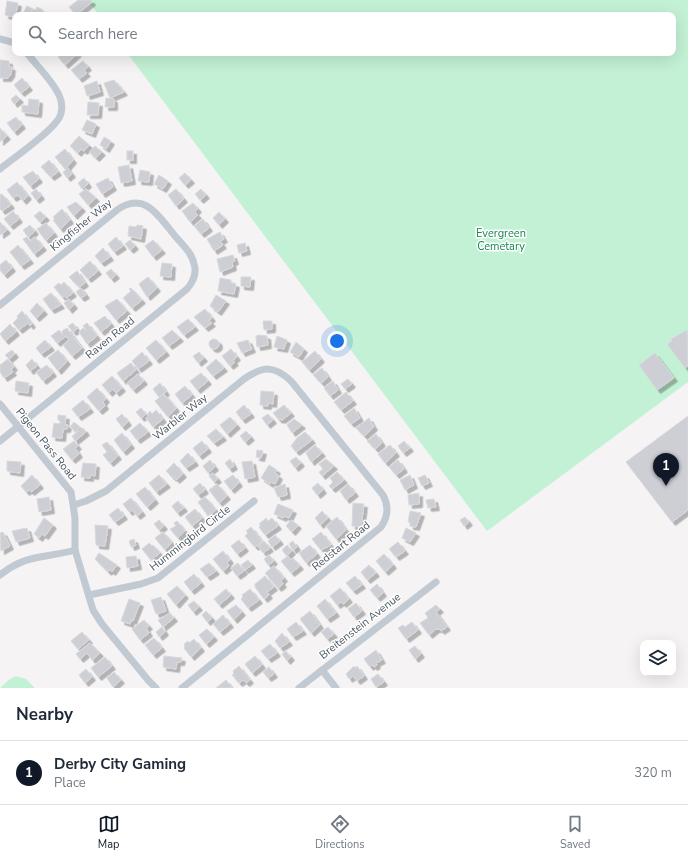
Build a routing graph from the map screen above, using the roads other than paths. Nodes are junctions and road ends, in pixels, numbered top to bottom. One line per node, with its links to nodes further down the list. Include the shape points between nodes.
1 (0, 39): 2 (street)
2 (12, 42)
3 (29, 56): 4 (street, via 59,93 62,104 60,115 57,122)
4 (0, 169)
5 (177, 238): 6 (street, Kingfisher Way, via 149,207 139,204 127,205 117,210); 9 (street, Raven Road, via 194,263 194,279 187,289)
6 (0, 306)
7 (298, 390): 12 (street, Warbler Way, via 280,372 270,369 255,371 106,491); 19 (street, Redstart Road, via 383,495 387,506 384,523 374,534)
8 (0, 404): 9 (street, Pigeon Pass Road)
9 (18, 427): 10 (street, Raven Road); 12 (street, Pigeon Pass Road, via 71,492)
10 (0, 441)
11 (254, 501): 16 (street, Hummingbird Circle, via 158,578)
12 (74, 505): 13 (street, Pigeon Pass Road)
13 (75, 550): 14 (street, via 26,559); 16 (street, Pigeon Pass Road)
14 (0, 576)
15 (436, 582): 17 (street, Breitenstein Avenue)
16 (89, 595): 18 (street, Pigeon Pass Road, via 93,610 102,624)
17 (322, 670): 20 (street, Breitenstein Avenue); 21 (street)
18 (156, 688)
19 (182, 688)
20 (299, 688)
21 (336, 688)

